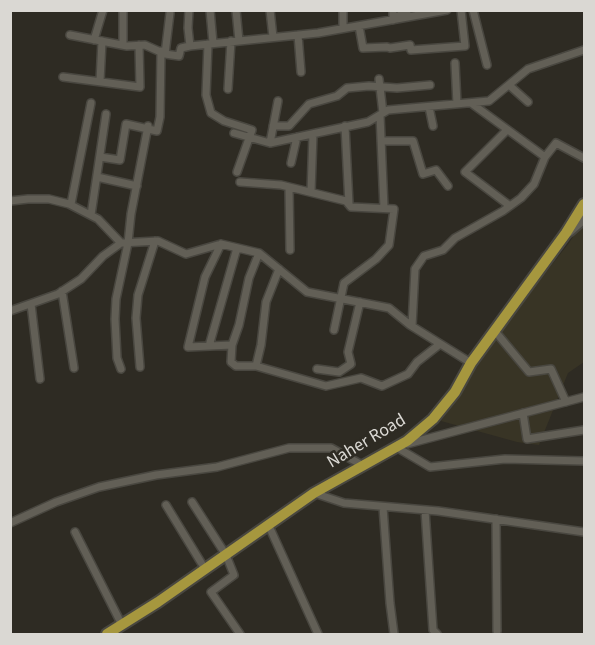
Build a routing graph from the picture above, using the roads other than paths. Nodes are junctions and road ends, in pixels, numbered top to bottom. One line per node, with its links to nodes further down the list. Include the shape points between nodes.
1 (103, 10): 20 (street)
2 (123, 10): 25 (street)
3 (189, 10): 27 (street)
4 (210, 10): 24 (street)
5 (236, 10): 21 (street)
6 (270, 10): 19 (street)
7 (343, 10): 16 (street)
8 (393, 10): 14 (street)
9 (408, 10): 14 (street)
10 (447, 10): 14 (street)
11 (461, 10): 15 (street, via 465,46 363,48)
12 (474, 10): 31 (street)
13 (170, 14): 29 (street)
14 (393, 20): 15 (street)
15 (359, 26): 16 (street)
16 (343, 28): 18 (street)
17 (70, 35): 20 (street)
18 (298, 35): 19 (street); 32 (street)
19 (273, 37): 21 (street)
20 (93, 40): 23 (street)
21 (239, 40): 22 (street)
22 (231, 41): 24 (street); 39 (street)
23 (102, 42): 25 (street); 35 (street)
24 (210, 43): 27 (street); 56 (street, via 206,95 211,113 252,130)
25 (123, 45): 26 (street)
26 (139, 45): 29 (street); 35 (street, via 140,87)
27 (190, 46): 29 (street, via 181,48 179,56)
28 (585, 50): 37 (street, via 528,69)
29 (163, 53): 51 (street, via 157,131)
30 (455, 63): 44 (street)
31 (487, 65)
32 (301, 72)
33 (63, 77): 35 (street)
34 (379, 79): 38 (street)
35 (100, 81)
36 (430, 85): 38 (street)
37 (509, 85): 41 (street); 43 (street, via 489,101)
38 (380, 87): 47 (street); 48 (street, via 347,88 338,96 309,104 289,126)
39 (228, 89)
40 (278, 101): 48 (street)
41 (528, 102)
42 (91, 103): 71 (street)
43 (471, 103): 44 (street); 52 (street)
44 (457, 104): 45 (street)
45 (429, 107): 47 (street, via 388,110); 50 (street)
46 (106, 114): 59 (street)
47 (382, 114): 49 (street, via 368,122); 57 (street)
48 (273, 126): 58 (street)
49 (345, 126): 54 (street); 72 (street)
50 (433, 126)
51 (147, 127): 59 (street, via 126,124 120,160); 66 (street)
52 (507, 129): 60 (street); 74 (street, via 465,172)
53 (234, 134): 56 (street)
54 (313, 134): 55 (street); 69 (street)
55 (297, 137): 58 (street); 62 (street)
56 (249, 138): 58 (street); 63 (street)
57 (381, 141): 67 (street, via 413,141 423,174 436,170); 75 (street)
58 (270, 143)
59 (100, 157): 64 (street)
60 (545, 158): 61 (street, via 556,142); 74 (street, via 534,184)
61 (585, 158)
62 (291, 163)
63 (237, 172)
64 (97, 177): 66 (street); 76 (street)
65 (240, 182): 68 (street)
66 (137, 186): 80 (street)
67 (448, 186)
68 (289, 188): 69 (street); 83 (street)
69 (311, 192): 72 (street)
70 (10, 201): 71 (street)
71 (71, 204): 76 (street)
72 (349, 204): 75 (street)
73 (585, 204): 78 (main road)
74 (510, 207): 91 (street, via 455,238 443,250 424,256 415,269)
75 (384, 208): 87 (street, via 394,208 389,245 344,283)
76 (91, 215): 80 (street)
77 (585, 218): 78 (main road, Naher Road)
78 (566, 233): 93 (main road, Naher Road)
79 (155, 242): 80 (street); 81 (street, via 186,254); 99 (street, via 138,295)
80 (125, 243): 86 (street); 101 (street, via 115,319)
81 (221, 244): 82 (street); 96 (street, via 205,277 188,347)
82 (237, 248): 84 (street); 96 (street)
83 (290, 250)
84 (258, 253): 85 (street); 95 (street)
85 (279, 269): 87 (street, via 308,292); 98 (street, via 266,302)
86 (62, 291): 89 (street); 100 (street)
87 (340, 298): 88 (street); 92 (street)
88 (360, 302): 91 (street, via 389,308); 102 (street, via 348,352 351,364 339,372)
89 (31, 304): 90 (street); 103 (street)
90 (10, 311)
91 (412, 326): 94 (street)
92 (334, 330)
93 (494, 330): 97 (main road, Naher Road); 105 (street, via 529,372 551,369)
94 (440, 344): 97 (street); 98 (street, via 417,362 408,375 382,386 361,378 326,386)
95 (232, 345): 96 (street); 98 (street, via 231,363)
96 (209, 346)
97 (471, 363): 108 (main road, Naher Road, via 455,392 433,419)
98 (256, 366)
99 (140, 367)
100 (74, 368)
101 (121, 369)
102 (317, 369)
103 (40, 379)
104 (585, 397): 105 (street)
105 (566, 402): 106 (street)
106 (523, 413): 107 (street, via 527,439); 108 (street)
107 (585, 430)
108 (396, 447): 109 (street, via 430,466 505,459); 110 (main road, Naher Road)
109 (585, 461)
110 (362, 465): 111 (main road, Naher Road); 117 (street, via 331,448 289,448 217,467 99,488)
111 (314, 493): 114 (street, via 344,503); 118 (main road, Naher Road)
112 (192, 502): 121 (street)
113 (166, 505): 122 (street)
114 (383, 507): 115 (street); 128 (street)
115 (425, 510): 116 (street); 129 (street, via 433,630)
116 (496, 519): 120 (street); 124 (street)
117 (10, 523)
118 (268, 524): 121 (main road, Naher Road); 127 (street)
119 (75, 532): 123 (street)
120 (585, 532)
121 (226, 555): 122 (main road, Naher Road); 126 (street, via 234,574 211,592)
122 (205, 569): 123 (main road, Naher Road)
123 (122, 625): 125 (main road, Naher Road)
124 (496, 631)
125 (107, 634)
126 (240, 634)
127 (318, 634)
128 (394, 634)
129 (437, 634)

